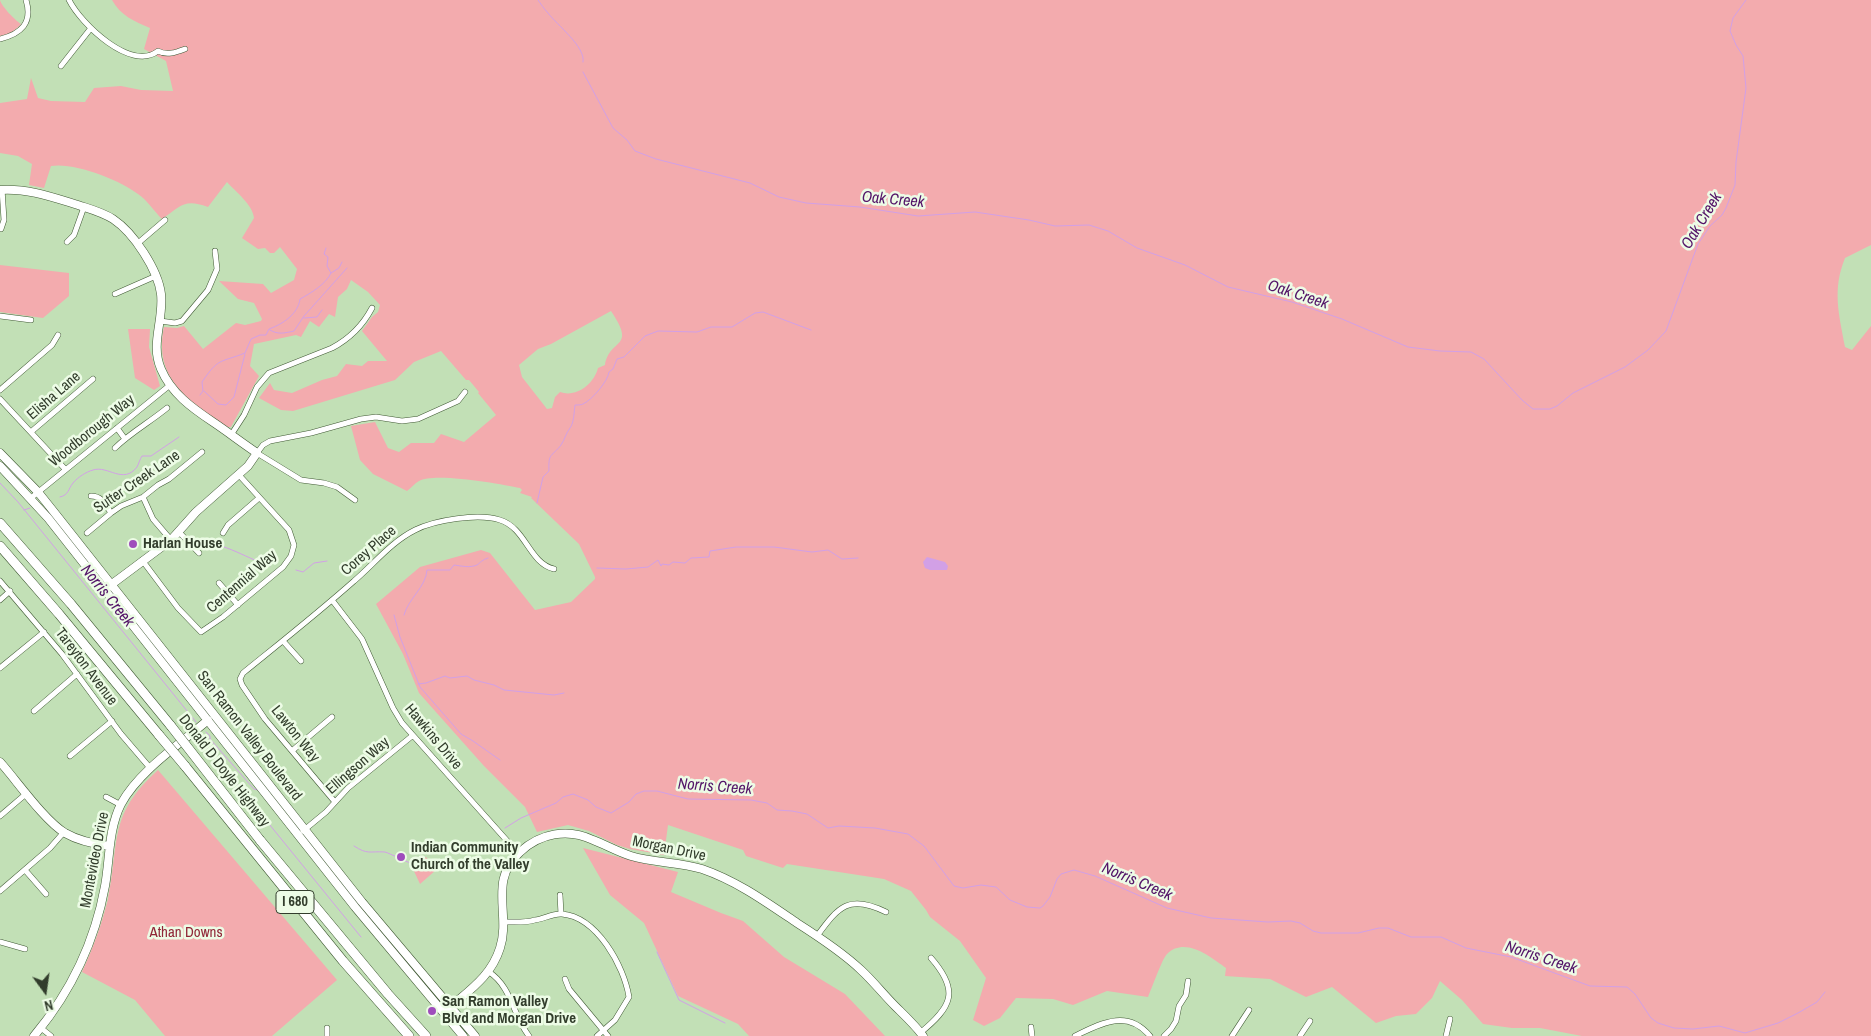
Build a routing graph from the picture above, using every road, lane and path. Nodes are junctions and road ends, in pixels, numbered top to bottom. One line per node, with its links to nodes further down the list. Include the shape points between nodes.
1 (26, 0): 4 (street, via 29,10 24,26 13,36)
2 (69, 0): 3 (street)
3 (91, 28): 5 (street, via 116,47 134,55 147,57 158,51 170,54); 6 (street)
4 (0, 39)
5 (185, 49)
6 (61, 66)
7 (1, 190): 8 (street, via 26,190); 10 (street, via 4,220)
8 (84, 207): 11 (street, via 74,235); 12 (street, via 112,218)
9 (165, 220): 12 (street)
10 (1, 229)
11 (67, 242)
12 (137, 244): 14 (street)
13 (215, 251): 19 (street, via 217,269 204,295 182,321)
14 (156, 276): 15 (street); 19 (street, via 161,294)
15 (115, 294)
16 (372, 308): 29 (street, via 364,322 340,343 264,377)
17 (0, 316): 18 (street)
18 (32, 320)
19 (160, 321): 22 (street, via 156,354)
20 (58, 335): 23 (street, via 52,345)
21 (93, 378): 28 (street, Elisha Lane)
22 (170, 385): 27 (street, Woodborough Way); 29 (street, via 190,406)
23 (0, 390)
24 (465, 392): 34 (street, via 458,401 418,419 361,419 270,441)
25 (0, 399): 28 (street)
26 (167, 408): 30 (street)
27 (117, 428): 30 (street); 36 (street, Woodborough Way)
28 (32, 431): 36 (street)
29 (231, 435): 34 (street)
30 (124, 439): 31 (street)
31 (115, 448)
32 (202, 452): 40 (street, Sutter Creek Lane)
33 (0, 453): 38 (street, San Ramon Valley Boulevard)
34 (257, 453): 37 (street); 43 (street, via 301,480 330,485)
35 (0, 466): 41 (street, San Ramon Valley Boulevard)
36 (65, 469): 38 (street, Woodborough Way)
37 (239, 475): 42 (street, Centennial Way); 46 (street, via 196,512)
38 (38, 492): 41 (street, Woodborough Way); 56 (street, San Ramon Valley Boulevard)
39 (90, 496): 44 (street, via 102,499)
40 (143, 497): 44 (street, Sutter Creek Lane); 49 (street, via 153,519)
41 (31, 498): 57 (street, San Ramon Valley Boulevard)
42 (260, 498): 47 (street, via 228,524); 61 (street, Centennial Way, via 289,530 294,545 291,556 282,567)
43 (355, 500)
44 (111, 512): 48 (street, Sutter Creek Lane)
45 (0, 523): 117 (highway, Donald D Doyle Highway / I 680, bridge, via 71,604 260,840)
46 (179, 532): 49 (street); 51 (street)
47 (223, 533)
48 (87, 534)
49 (171, 540): 52 (street)
50 (0, 546): 116 (highway, Donald D Doyle Highway / I 680, bridge)
51 (199, 553)
52 (142, 560): 56 (street); 61 (street, Centennial Way, via 178,608 201,632)
53 (554, 569): 60 (street, Corey Place, via 545,567 523,536 501,520 486,517 450,520 414,530 393,544)
54 (0, 581): 58 (street, Tareyton Avenue)
55 (219, 582): 61 (street)
56 (112, 584): 57 (street); 69 (street, San Ramon Valley Boulevard)
57 (105, 590): 69 (street, San Ramon Valley Boulevard)
58 (10, 592): 59 (street); 62 (street, Tareyton Avenue)
59 (0, 600)
60 (332, 600): 63 (street, Corey Place); 72 (street, Hawkins Drive, via 362,639 393,708)
61 (238, 604)
62 (44, 632): 65 (street); 66 (street, Tareyton Avenue)
63 (283, 640): 64 (street); 67 (street, Corey Place)
64 (301, 662)
65 (0, 668)
66 (77, 674): 68 (street); 71 (street, Tareyton Avenue)
67 (240, 679): 73 (street, Lawton Way, via 265,719)
68 (34, 711)
69 (212, 717): 76 (street, Montevideo Drive); 83 (street, San Ramon Valley Boulevard)
70 (332, 717): 73 (street)
71 (112, 721): 74 (street); 76 (street, Tareyton Avenue)
72 (412, 736): 79 (street, Ellingson Way); 85 (street, Hawkins Drive)
73 (293, 750): 79 (street, Lawton Way)
74 (70, 756)
75 (0, 762): 77 (street)
76 (150, 769): 80 (street, Montevideo Drive)
77 (27, 793): 81 (street); 82 (street)
78 (106, 797): 80 (street)
79 (335, 802): 83 (street, Ellingson Way)
80 (121, 805): 84 (street, Montevideo Drive)
81 (0, 816)
82 (64, 832): 84 (street, via 84,841); 86 (street)
83 (301, 832): 102 (street, San Ramon Valley Boulevard); 104 (street, San Ramon Valley Boulevard, via 355,907)
84 (109, 846): 108 (street, Montevideo Drive, via 104,890 90,940 69,986)
85 (518, 853): 92 (street, Morgan Drive, via 503,883); 93 (street, Morgan Drive, via 534,840 550,835 568,833 583,836 633,857 675,863 724,878 757,895)
86 (25, 870): 87 (street); 88 (street)
87 (0, 891)
88 (46, 894)
89 (560, 895): 91 (street)
90 (886, 912): 93 (street, via 862,903 850,904 838,910)
91 (561, 914): 92 (street, via 528,922); 101 (street, via 584,923 598,933 622,968)
92 (504, 922): 97 (street, Morgan Drive, via 500,948)
93 (817, 936): 112 (street, Morgan Drive, via 860,969)
94 (0, 942): 95 (street)
95 (25, 949)
96 (931, 958): 112 (street, via 949,982 950,994 937,1019)
97 (489, 972): 102 (street, Morgan Drive); 120 (street, via 503,985)
98 (565, 979): 110 (street)
99 (1188, 981): 127 (street, via 1176,1021)
100 (636, 996): 101 (street)
101 (629, 997): 110 (street, via 615,1020)
102 (450, 1007): 104 (street, Morgan Drive); 119 (street, San Ramon Valley Boulevard)
103 (1248, 1010): 128 (street)
104 (443, 1013): 118 (street, San Ramon Valley Boulevard)
105 (1450, 1019): 130 (street)
106 (1310, 1021): 129 (street)
107 (1031, 1027): 123 (street)
108 (41, 1028): 113 (street, Montevideo Drive); 114 (street)
109 (327, 1028): 115 (street)
110 (603, 1030): 121 (street); 122 (street)
111 (1088, 1030): 124 (street); 125 (street); 126 (street, via 1116,1020 1141,1028)
112 (922, 1034)
113 (34, 1036)
114 (51, 1036)
115 (327, 1036)
116 (409, 1036)
117 (426, 1036)
118 (463, 1036)
119 (476, 1036)
120 (529, 1036)
121 (597, 1036)
122 (608, 1036)
123 (1032, 1036)
124 (1075, 1036)
125 (1091, 1036)
126 (1150, 1036)
127 (1164, 1036)
128 (1232, 1036)
129 (1300, 1036)
130 (1446, 1036)

